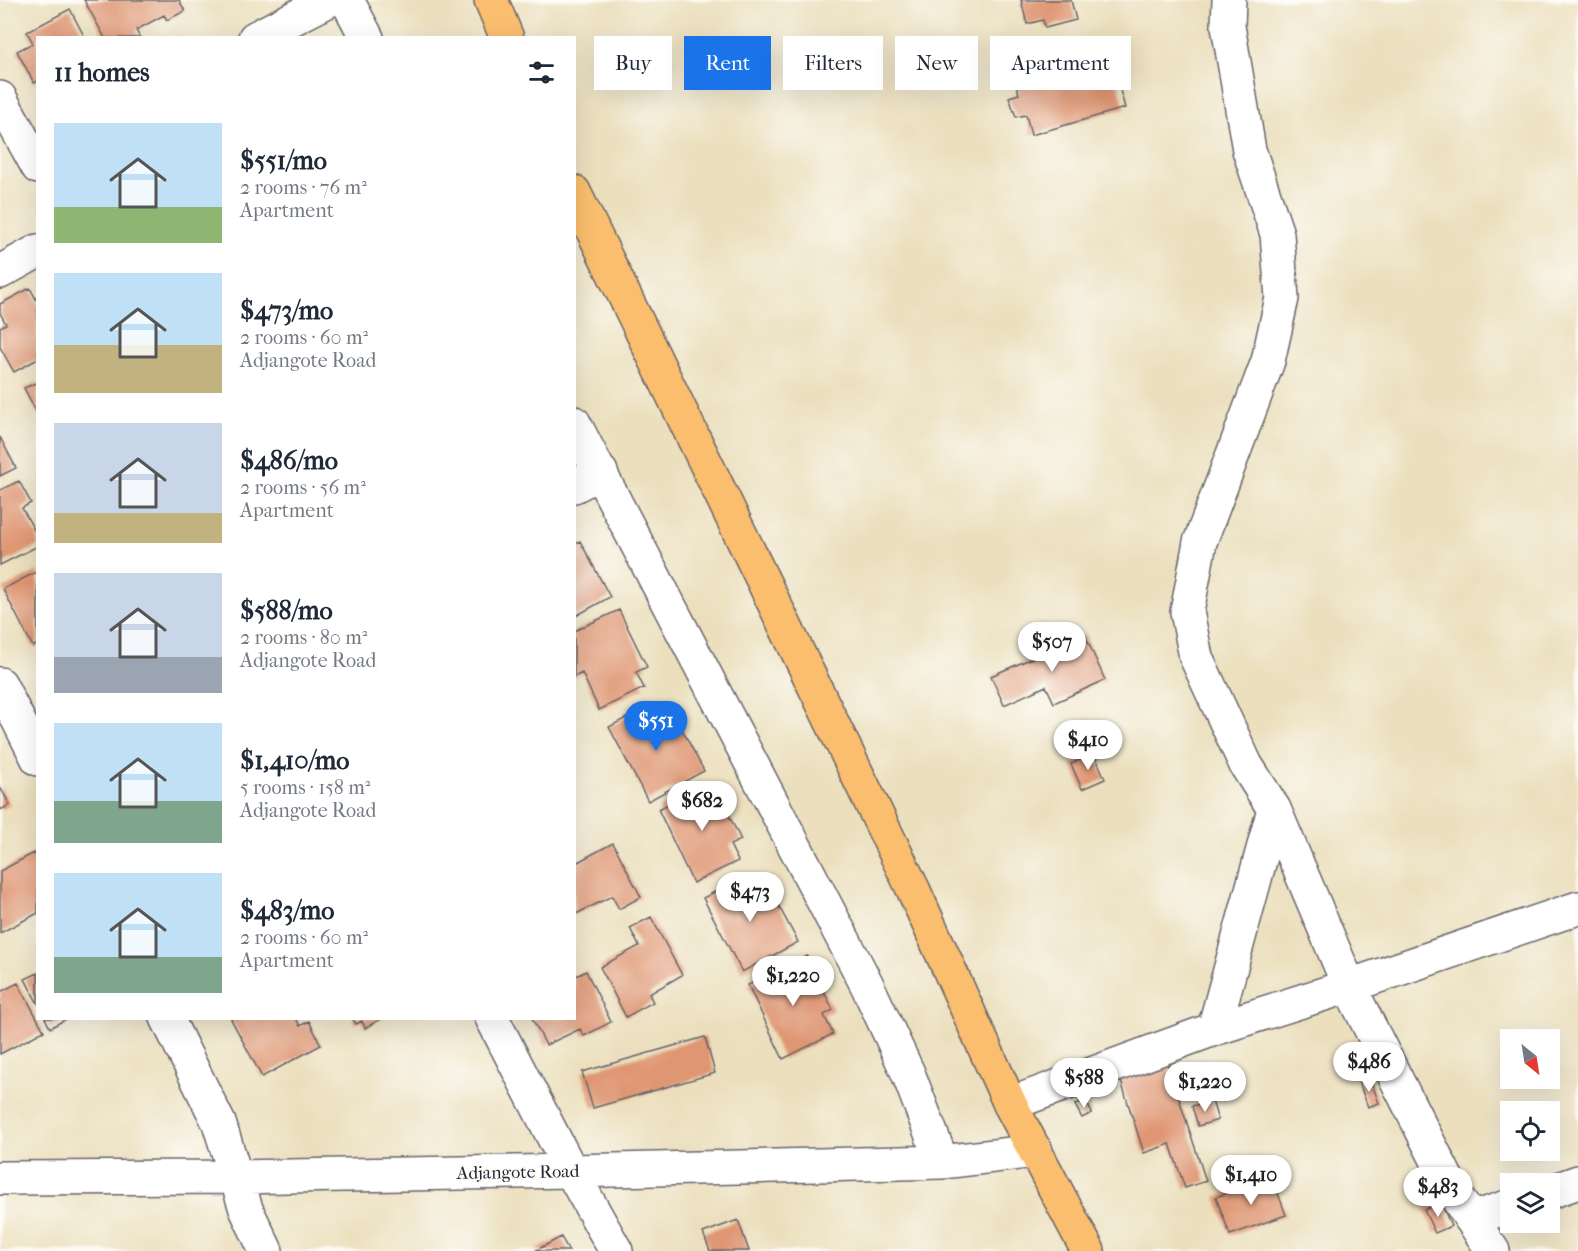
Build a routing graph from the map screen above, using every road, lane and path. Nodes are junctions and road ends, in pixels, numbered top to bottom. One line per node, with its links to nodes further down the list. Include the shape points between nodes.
1 (329, 0): 5 (street)
2 (347, 0): 6 (street)
3 (491, 0): 7 (main road)
4 (1229, 0): 17 (street, via 1228,26 1249,150 1277,234 1282,298 1268,361 1200,542 1187,612 1196,657 1246,765)
5 (259, 36)
6 (366, 36)
7 (506, 36)
8 (0, 98): 9 (street)
9 (35, 156)
10 (576, 196): 23 (main road, via 903,869)
11 (36, 252): 12 (street)
12 (0, 272)
13 (576, 431): 14 (street)
14 (588, 479): 25 (street, via 867,985 908,1073)
15 (0, 684): 16 (street)
16 (36, 755)
17 (1274, 809): 19 (street); 22 (street)
18 (1578, 908): 19 (street)
19 (1349, 986): 22 (street); 32 (street, via 1455,1195)
20 (168, 1020): 28 (street, via 219,1123)
21 (493, 1020): 26 (street)
22 (1214, 1029): 23 (street)
23 (1010, 1104): 24 (main road)
24 (1036, 1151): 25 (street, Adjangote Road); 35 (main road)
25 (942, 1162): 26 (street, Adjangote Road)
26 (571, 1172): 28 (street, Adjangote Road); 34 (street)
27 (0, 1178): 28 (street, Adjangote Road)
28 (235, 1178): 33 (street)
29 (1578, 1182): 30 (street)
30 (1560, 1188)
31 (1500, 1209): 32 (street)
32 (1472, 1219): 36 (street)
33 (266, 1251)
34 (616, 1251)
35 (1088, 1251)
36 (1493, 1251)

